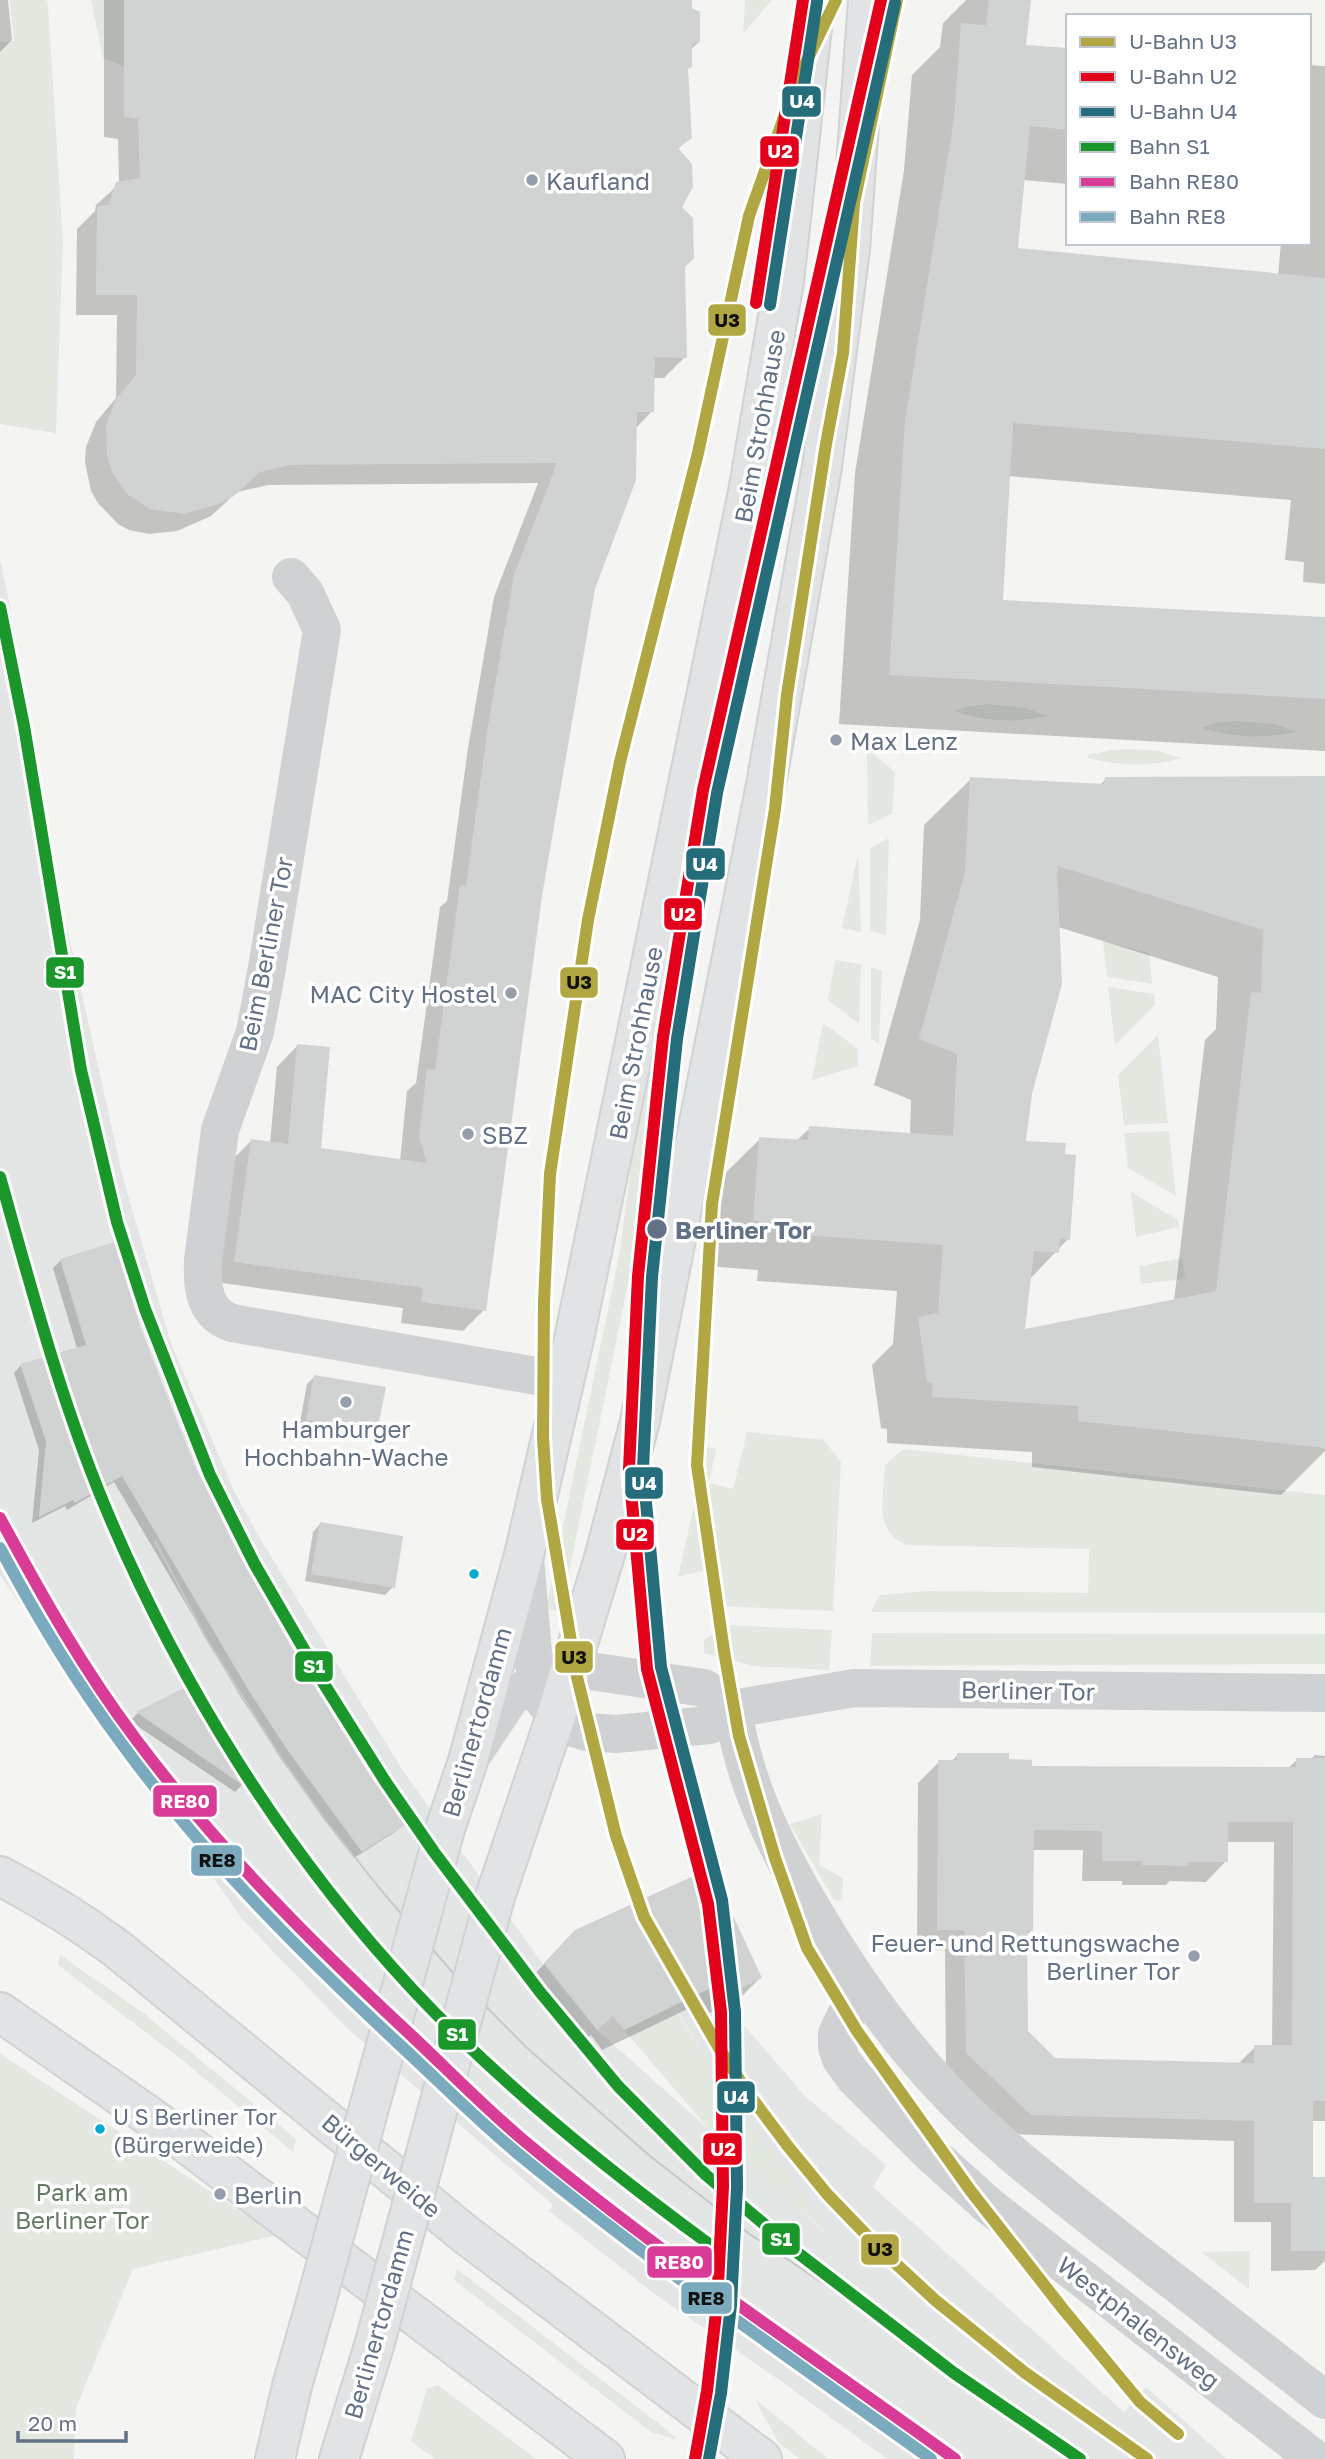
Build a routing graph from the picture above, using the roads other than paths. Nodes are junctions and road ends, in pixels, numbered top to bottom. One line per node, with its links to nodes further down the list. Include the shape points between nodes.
1 (814, 0): 4 (main road, Beim Strohhause, via 784,281 757,447)
2 (868, 0): 6 (main road, via 850,249 822,467 765,790 640,1421 604,1558)
3 (291, 577): 4 (street, Beim Berliner Tor, via 305,593 322,630 255,1032 220,1130 203,1259 205,1297 219,1317 232,1323)
4 (565, 1381): 5 (main road, Berlinertordamm)
5 (525, 1551): 6 (street); 10 (main road, Berlinertordamm)
6 (554, 1674): 8 (street, via 704,1688); 9 (main road, Berlinertordamm); 10 (street, via 511,1698)
7 (1325, 1693): 8 (street, Berliner Tor, via 854,1688)
8 (733, 1709): 9 (street, Berliner Tor, via 710,1725 616,1734 587,1732); 12 (street, via 738,1745 765,1821 820,1922)
9 (556, 1716): 15 (main road, Berlinertordamm, bridge, via 495,1897)
10 (468, 1761): 16 (main road, Berlinertordamm, bridge, via 445,1829)
11 (0, 1876): 18 (main road, Bürgerweide, via 116,1948 465,2234)
12 (868, 1995): 14 (street, via 943,2088 992,2136); 19 (street, Westphalensweg, via 847,2013 837,2034 838,2053 854,2077 989,2206)
13 (0, 2012): 17 (main road, via 162,2125)
14 (1325, 2400)
15 (341, 2458)
16 (275, 2459)
17 (605, 2459)
18 (762, 2459)
19 (1314, 2459)

